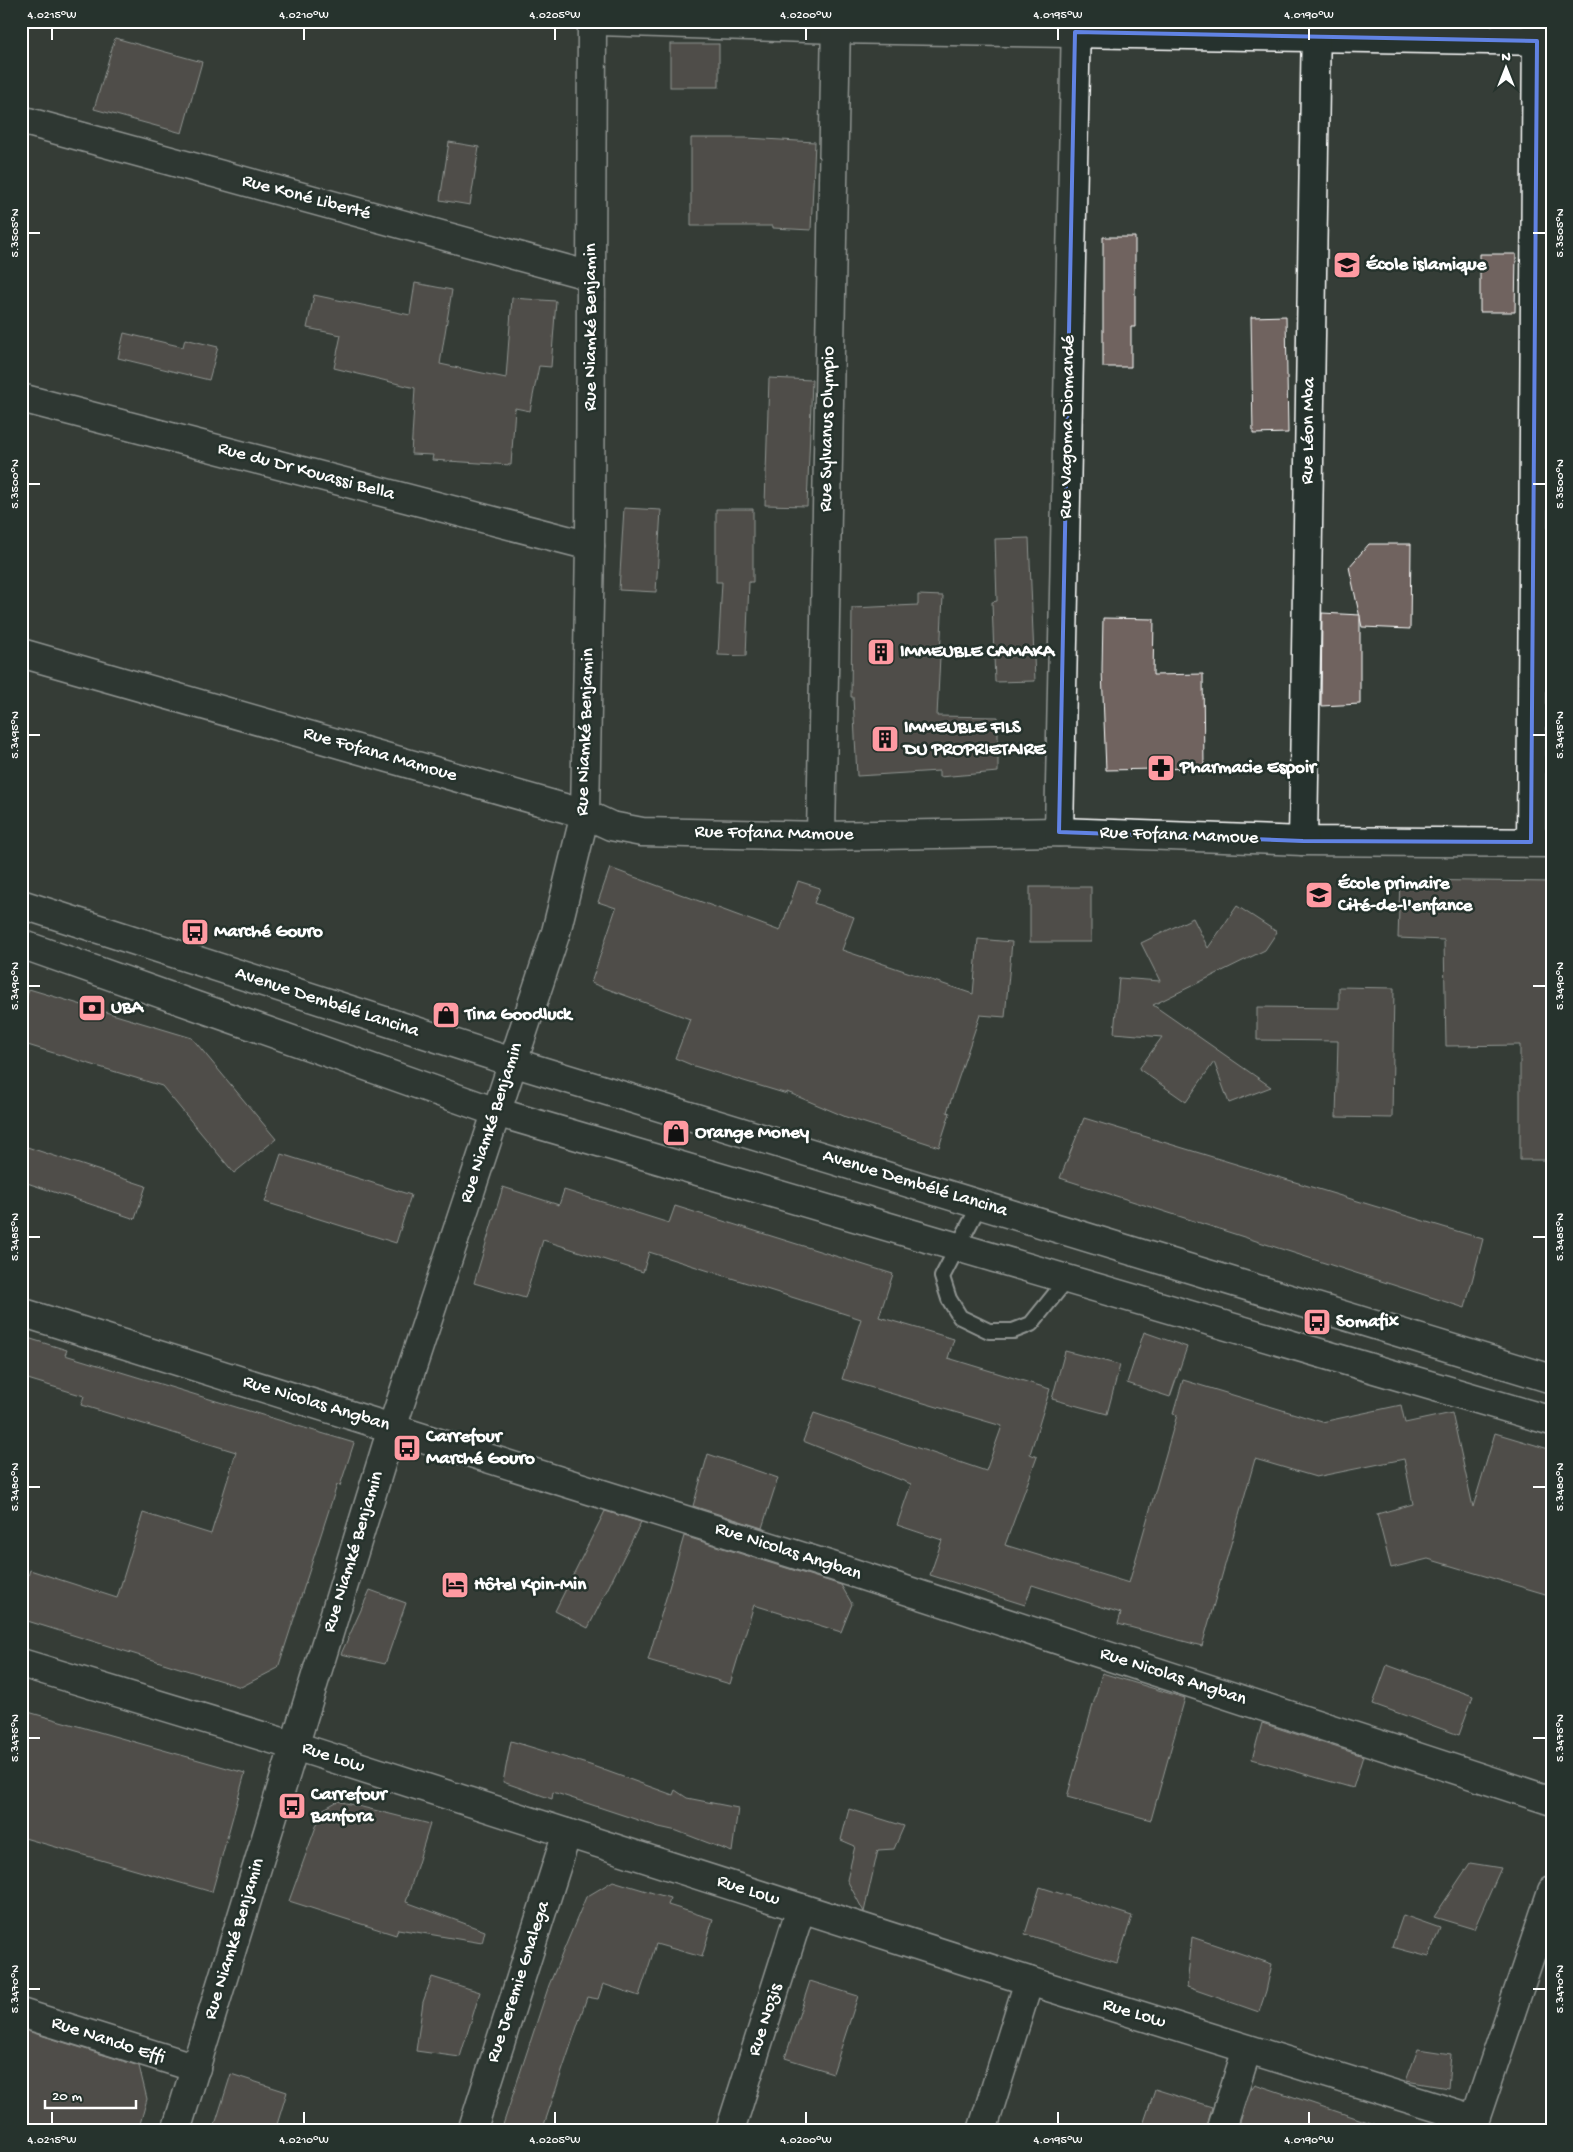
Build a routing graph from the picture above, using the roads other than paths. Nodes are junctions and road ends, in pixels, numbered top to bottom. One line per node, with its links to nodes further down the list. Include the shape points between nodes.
1 (592, 21): 8 (street, Rue Niamké Benjamin)
2 (599, 21): 3 (street)
3 (836, 25): 4 (street); 14 (street, Rue Sylvanus Olympio)
4 (1076, 26): 5 (street); 13 (street, Rue Vagoma Diomandé)
5 (1316, 29): 6 (street); 15 (street, Rue Léon Mba)
6 (1542, 34): 16 (street)
7 (21, 120): 8 (street, Rue Koné Liberté)
8 (591, 276): 10 (street, Rue Niamké Benjamin)
9 (21, 398): 10 (street, Rue du Dr Kouassi Bella)
10 (590, 546): 12 (street, Rue Niamké Benjamin)
11 (21, 653): 12 (street, Rue Fofana Mamoue)
12 (585, 814): 14 (street, Rue Fofana Mamoue, via 611,826 642,832); 19 (street, Rue Niamké Benjamin, via 556,932)
13 (1059, 832): 14 (street, Rue Fofana Mamoue); 15 (street, Rue Fofana Mamoue)
14 (820, 836)
15 (1303, 841): 16 (street, Rue Fofana Mamoue)
16 (1541, 843)
17 (21, 904): 19 (street, Avenue Dembélé Lancina)
18 (21, 944): 20 (street)
19 (512, 1062): 20 (street, Rue Niamké Benjamin); 21 (street, Avenue Dembélé Lancina)
20 (496, 1112): 22 (street); 27 (street, Rue Niamké Benjamin)
21 (980, 1204): 22 (lane); 25 (street, Avenue Dembélé Lancina)
22 (958, 1246): 23 (street); 23 (lane, via 942,1277 949,1299 960,1317 989,1331 1013,1332 1031,1324)
23 (1068, 1278): 26 (street)
24 (21, 1312): 27 (street, Rue Nicolas Angban)
25 (1552, 1379)
26 (1552, 1421)
27 (392, 1428): 29 (street, Rue Niamké Benjamin); 30 (street, Rue Nicolas Angban, via 842,1569)
28 (21, 1663): 29 (street, Rue Low)
29 (295, 1746): 31 (street, Rue Low); 37 (street, Rue Niamké Benjamin)
30 (1552, 1802)
31 (567, 1833): 33 (street, Rue Low); 40 (street, Rue Jeremie Gnalega)
32 (1552, 1892): 38 (street)
33 (802, 1908): 34 (street, Rue Low); 41 (street, Rue Nozis)
34 (1029, 1981): 36 (street, Rue Low); 42 (street)
35 (21, 2013): 37 (street, Rue Nando Effi)
36 (1248, 2049): 38 (street, Rue Low); 43 (street)
37 (196, 2068): 39 (street, Rue Niamké Benjamin)
38 (1472, 2125)
39 (176, 2131)
40 (472, 2131)
41 (730, 2131)
42 (982, 2131)
43 (1221, 2131)

